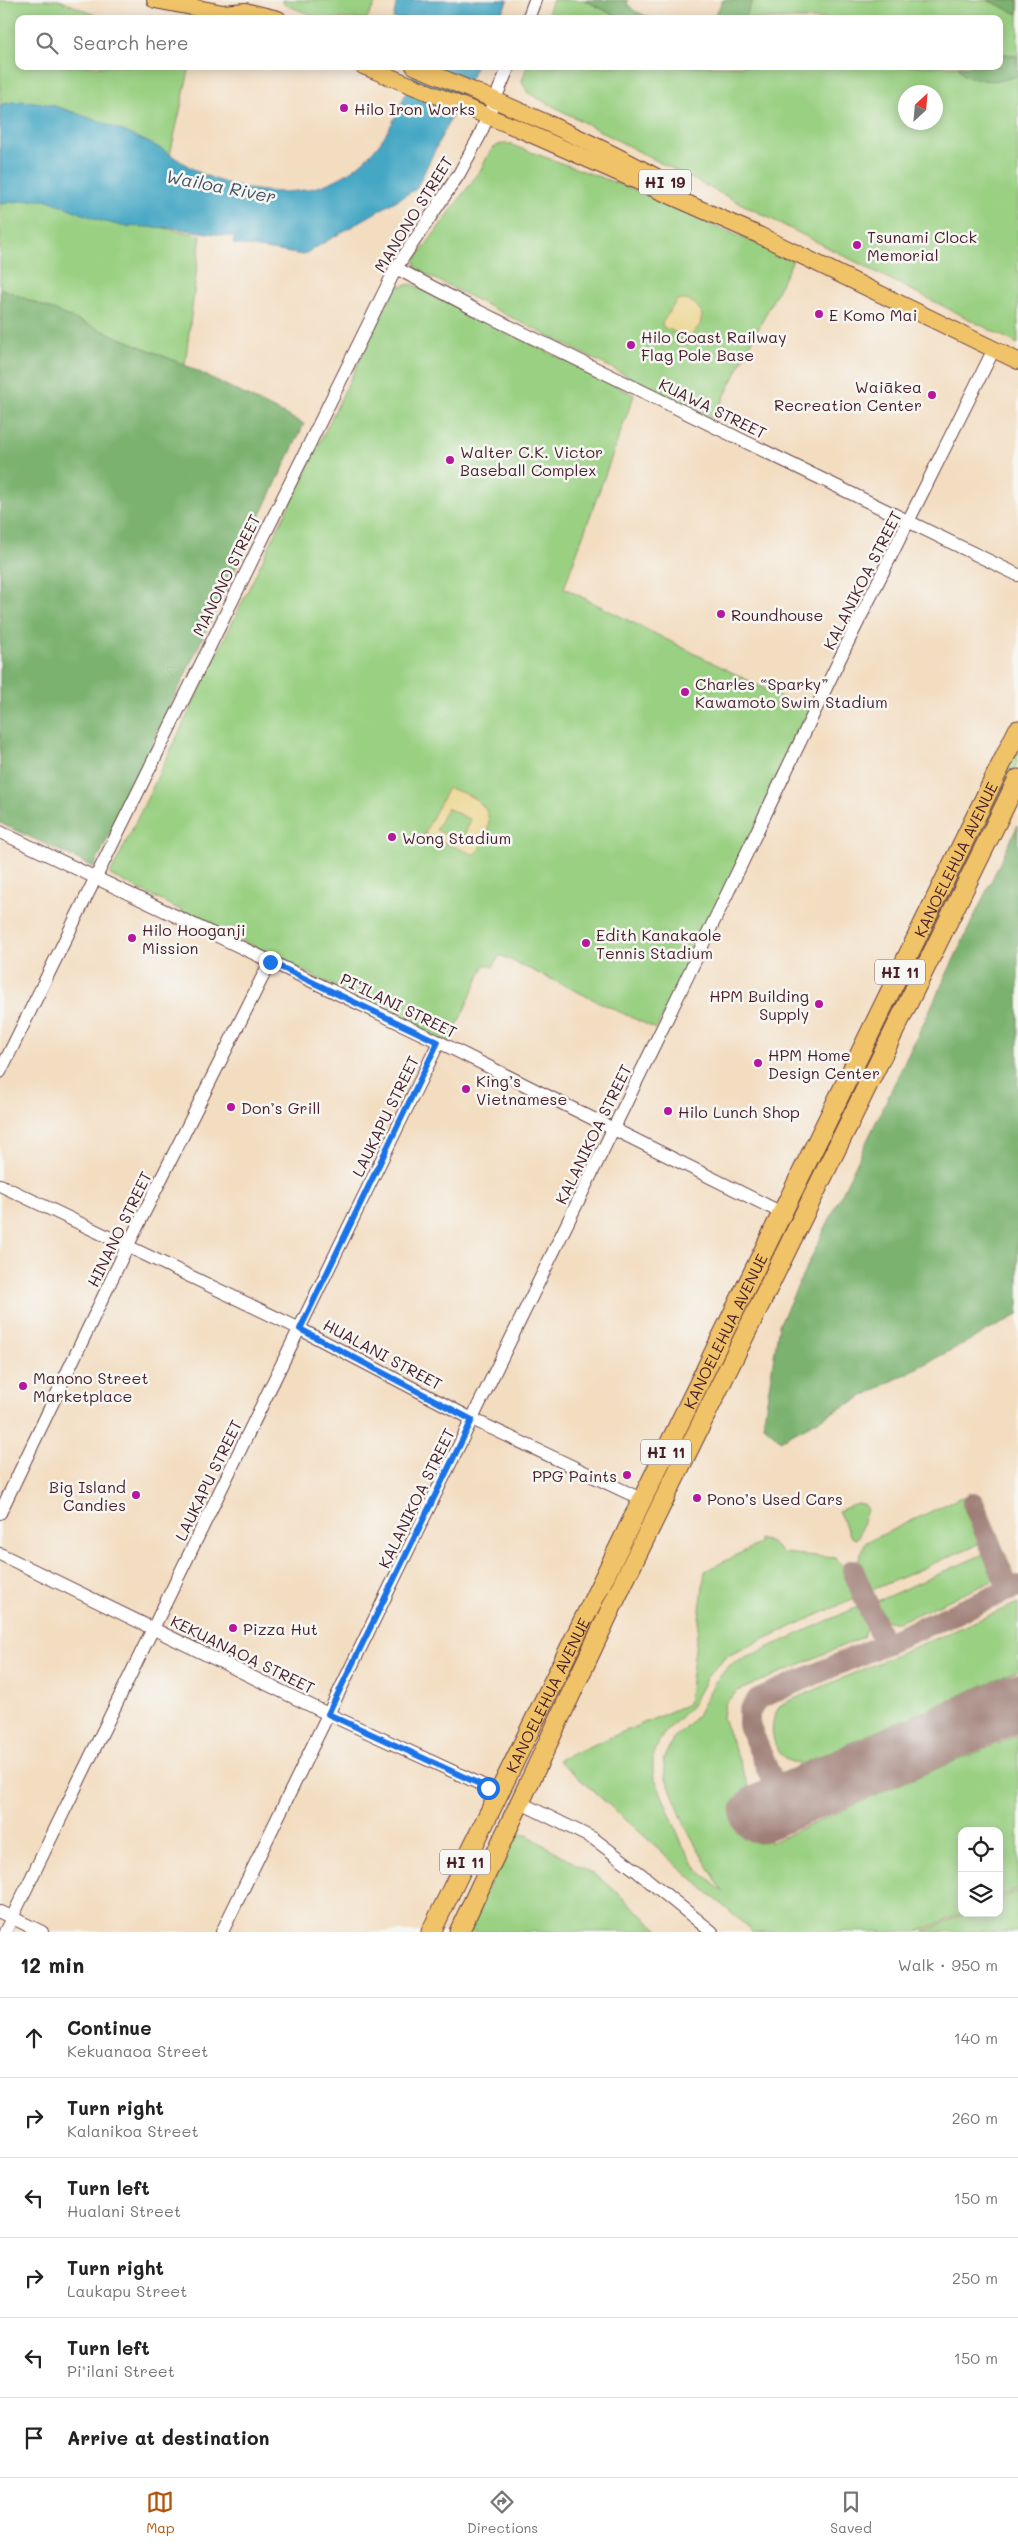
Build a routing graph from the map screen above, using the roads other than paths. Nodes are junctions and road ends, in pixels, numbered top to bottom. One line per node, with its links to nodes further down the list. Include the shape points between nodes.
1 (155, 0): 3 (main road)
2 (535, 0): 6 (street)
3 (223, 15)
4 (231, 15): 5 (main road, via 245,11)
5 (262, 15)
6 (529, 15)
7 (372, 70): 11 (main road, HI 19)
8 (423, 70): 10 (main road, HI 19)
9 (507, 70): 10 (street, MANONO STREET)
10 (496, 100): 11 (street, MANONO STREET); 12 (main road, HI 19, via 619,156)
11 (489, 117): 12 (main road, HI 19); 13 (street, MANONO STREET, via 459,174)
12 (759, 235): 14 (main road, HI 19)
13 (396, 268): 16 (street, KUAWA STREET); 21 (street, MANONO STREET)
14 (994, 349): 15 (main road, HI 19); 16 (street, KALANIKOA STREET)
15 (1018, 361)
16 (910, 522): 17 (street, KUAWA STREET); 25 (street, KALANIKOA STREET, via 846,646)
17 (1018, 575)
18 (1018, 730): 28 (highway, KANOELEHUA AVENUE / HI 11)
19 (1018, 779): 26 (highway, KANOELEHUA AVENUE / HI 11)
20 (0, 832): 21 (street, PI‘ILANI STREET)
21 (95, 878): 22 (street, PI‘ILANI STREET); 24 (street, MANONO STREET)
22 (270, 962): 23 (street, PI‘ILANI STREET); 29 (street, HINANO STREET)
23 (438, 1042): 25 (street, PI‘ILANI STREET); 31 (street, LAUKAPU STREET)
24 (0, 1072)
25 (613, 1130): 28 (street, PI‘ILANI STREET); 32 (street, KALANIKOA STREET)
26 (822, 1180): 28 (highway, via 795,1206); 30 (highway, KANOELEHUA AVENUE / HI 11)
27 (0, 1185): 29 (street, HUALANI STREET)
28 (782, 1213): 30 (highway, via 787,1225); 33 (highway, KANOELEHUA AVENUE / HI 11)
29 (128, 1245): 31 (street, HUALANI STREET); 34 (street, HINANO STREET)
30 (788, 1248): 39 (highway, KANOELEHUA AVENUE / HI 11, via 624,1581)
31 (300, 1329): 32 (street, HUALANI STREET); 36 (street, LAUKAPU STREET)
32 (472, 1420): 33 (street, HUALANI STREET); 37 (street, KALANIKOA STREET)
33 (642, 1500): 38 (highway, KANOELEHUA AVENUE / HI 11)
34 (0, 1513)
35 (0, 1554): 36 (street, KEKUANAOA STREET)
36 (153, 1628): 37 (street, KEKUANAOA STREET); 41 (street, LAUKAPU STREET)
37 (328, 1714): 38 (street, KEKUANAOA STREET); 44 (street, KALANIKOA STREET)
38 (500, 1793): 39 (highway); 45 (highway, KANOELEHUA AVENUE / HI 11)
39 (521, 1803): 46 (highway, KANOELEHUA AVENUE / HI 11); 47 (street, via 573,1827 638,1872)
40 (0, 1912): 41 (street)
41 (12, 1918): 42 (street, LAUKAPU STREET); 43 (street)
42 (5, 1932)
43 (42, 1932)
44 (222, 1932)
45 (431, 1932)
46 (459, 1932)
47 (712, 1932)

